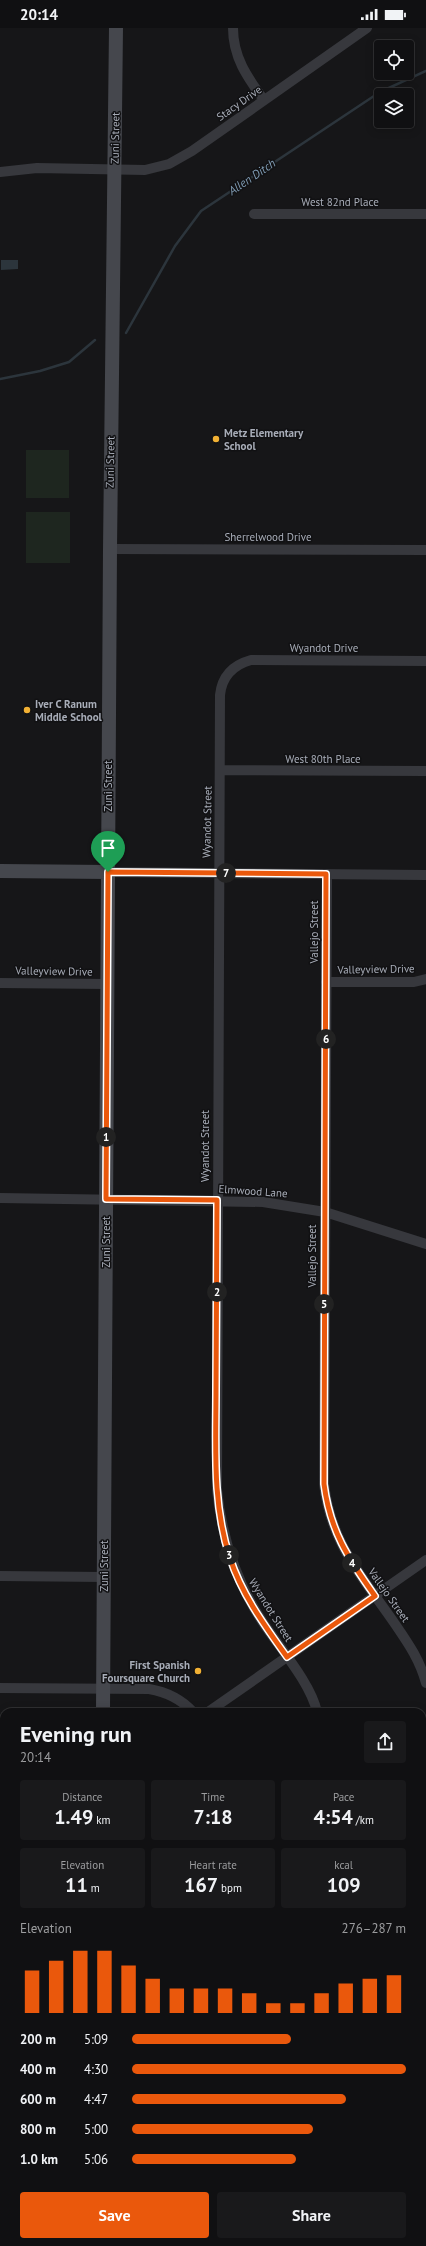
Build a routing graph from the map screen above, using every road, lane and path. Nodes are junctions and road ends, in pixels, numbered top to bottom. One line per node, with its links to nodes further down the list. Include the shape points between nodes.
1 (116, 28): 5 (street, Zuni Street)
2 (233, 28): 4 (street, via 238,59)
3 (367, 28): 4 (street, Stacy Drive)
4 (264, 100): 5 (street, Stacy Drive, via 192,151 169,164 146,170)
5 (114, 170): 6 (street, via 37,168); 9 (street, Zuni Street)
6 (0, 172)
7 (254, 214): 8 (street, West 82nd Place)
8 (426, 214)
9 (110, 548): 10 (street, Sherrelwood Drive); 16 (street, Zuni Street)
10 (426, 550)
11 (426, 661): 12 (street, Wyandot Drive, via 251,660 238,665)
12 (226, 676): 13 (street, Wyandot Street, via 220,695)
13 (220, 770): 14 (street, West 80th Place); 17 (street, Wyandot Street)
14 (426, 771)
15 (0, 871): 16 (street)
16 (108, 872): 17 (street); 23 (street, Zuni Street)
17 (219, 873): 18 (street); 26 (street, Wyandot Street)
18 (326, 874): 19 (street); 21 (street, Vallejo Street)
19 (426, 875)
20 (426, 978): 21 (street, Valleyview Drive, via 414,982)
21 (326, 982): 27 (street, Vallejo Street)
22 (0, 983): 23 (street, Valleyview Drive)
23 (107, 984): 25 (street, Zuni Street)
24 (0, 1198): 25 (street, Elmwood Lane)
25 (106, 1199): 26 (street, Elmwood Lane); 31 (street, Zuni Street)
26 (217, 1200): 27 (street, Elmwood Lane, via 262,1202); 33 (street, Wyandot Street, via 216,1456 220,1519 230,1558 241,1586)
27 (325, 1212): 28 (street, Elmwood Lane); 32 (street, Vallejo Street, via 324,1484 330,1520 341,1545)
28 (426, 1244)
29 (426, 1560): 32 (street)
30 (0, 1576): 31 (street)
31 (104, 1577): 36 (street, Zuni Street)
32 (375, 1596): 33 (street); 34 (street, Vallejo Street, via 412,1649)
33 (287, 1657): 39 (street); 40 (street, Wyandot Street, via 310,1694)
34 (426, 1683)
35 (0, 1688): 36 (street)
36 (103, 1688): 37 (street, Zuni Street); 38 (street, via 156,1690 177,1698)
37 (103, 1708)
38 (188, 1708)
39 (214, 1708)
40 (315, 1708)

